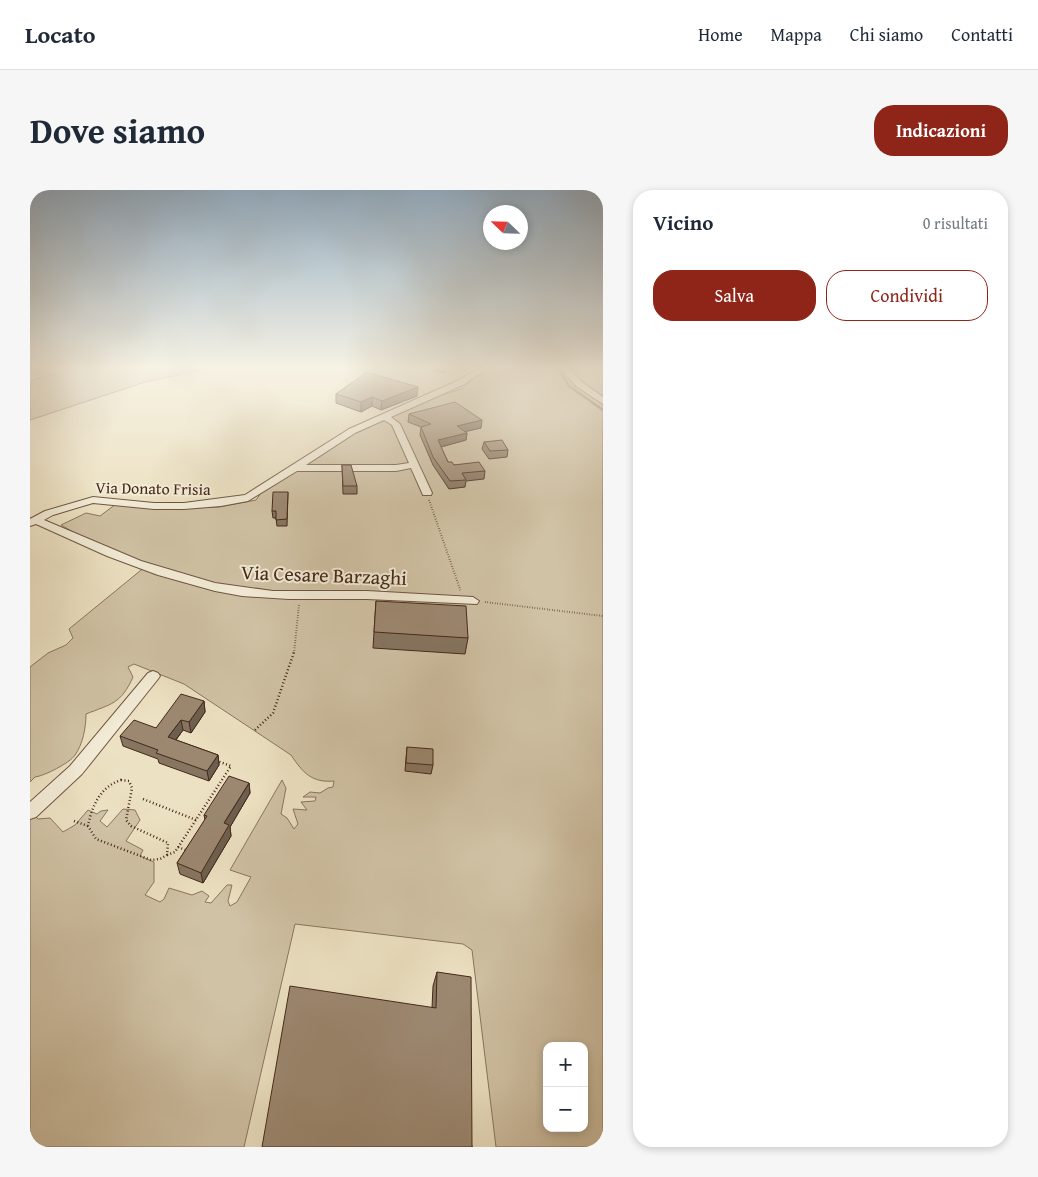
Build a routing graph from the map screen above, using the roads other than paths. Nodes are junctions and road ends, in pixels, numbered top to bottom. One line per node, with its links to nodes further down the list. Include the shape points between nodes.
1 (391, 413): 2 (street, Via Donato Frisia)
2 (383, 416): 3 (street, via 396,424); 4 (street, Via Donato Frisia, via 352,431)
3 (414, 465): 4 (street, via 396,468); 5 (street)
4 (295, 468): 6 (street, Via Donato Frisia, via 248,498 184,506 93,500)
5 (427, 493)
6 (33, 521): 7 (street, Via Cesare Barzaghi, via 99,550 168,575 214,587 300,596 367,595)
7 (469, 601)
8 (153, 676): 9 (street, via 76,770)
9 (30, 812)

